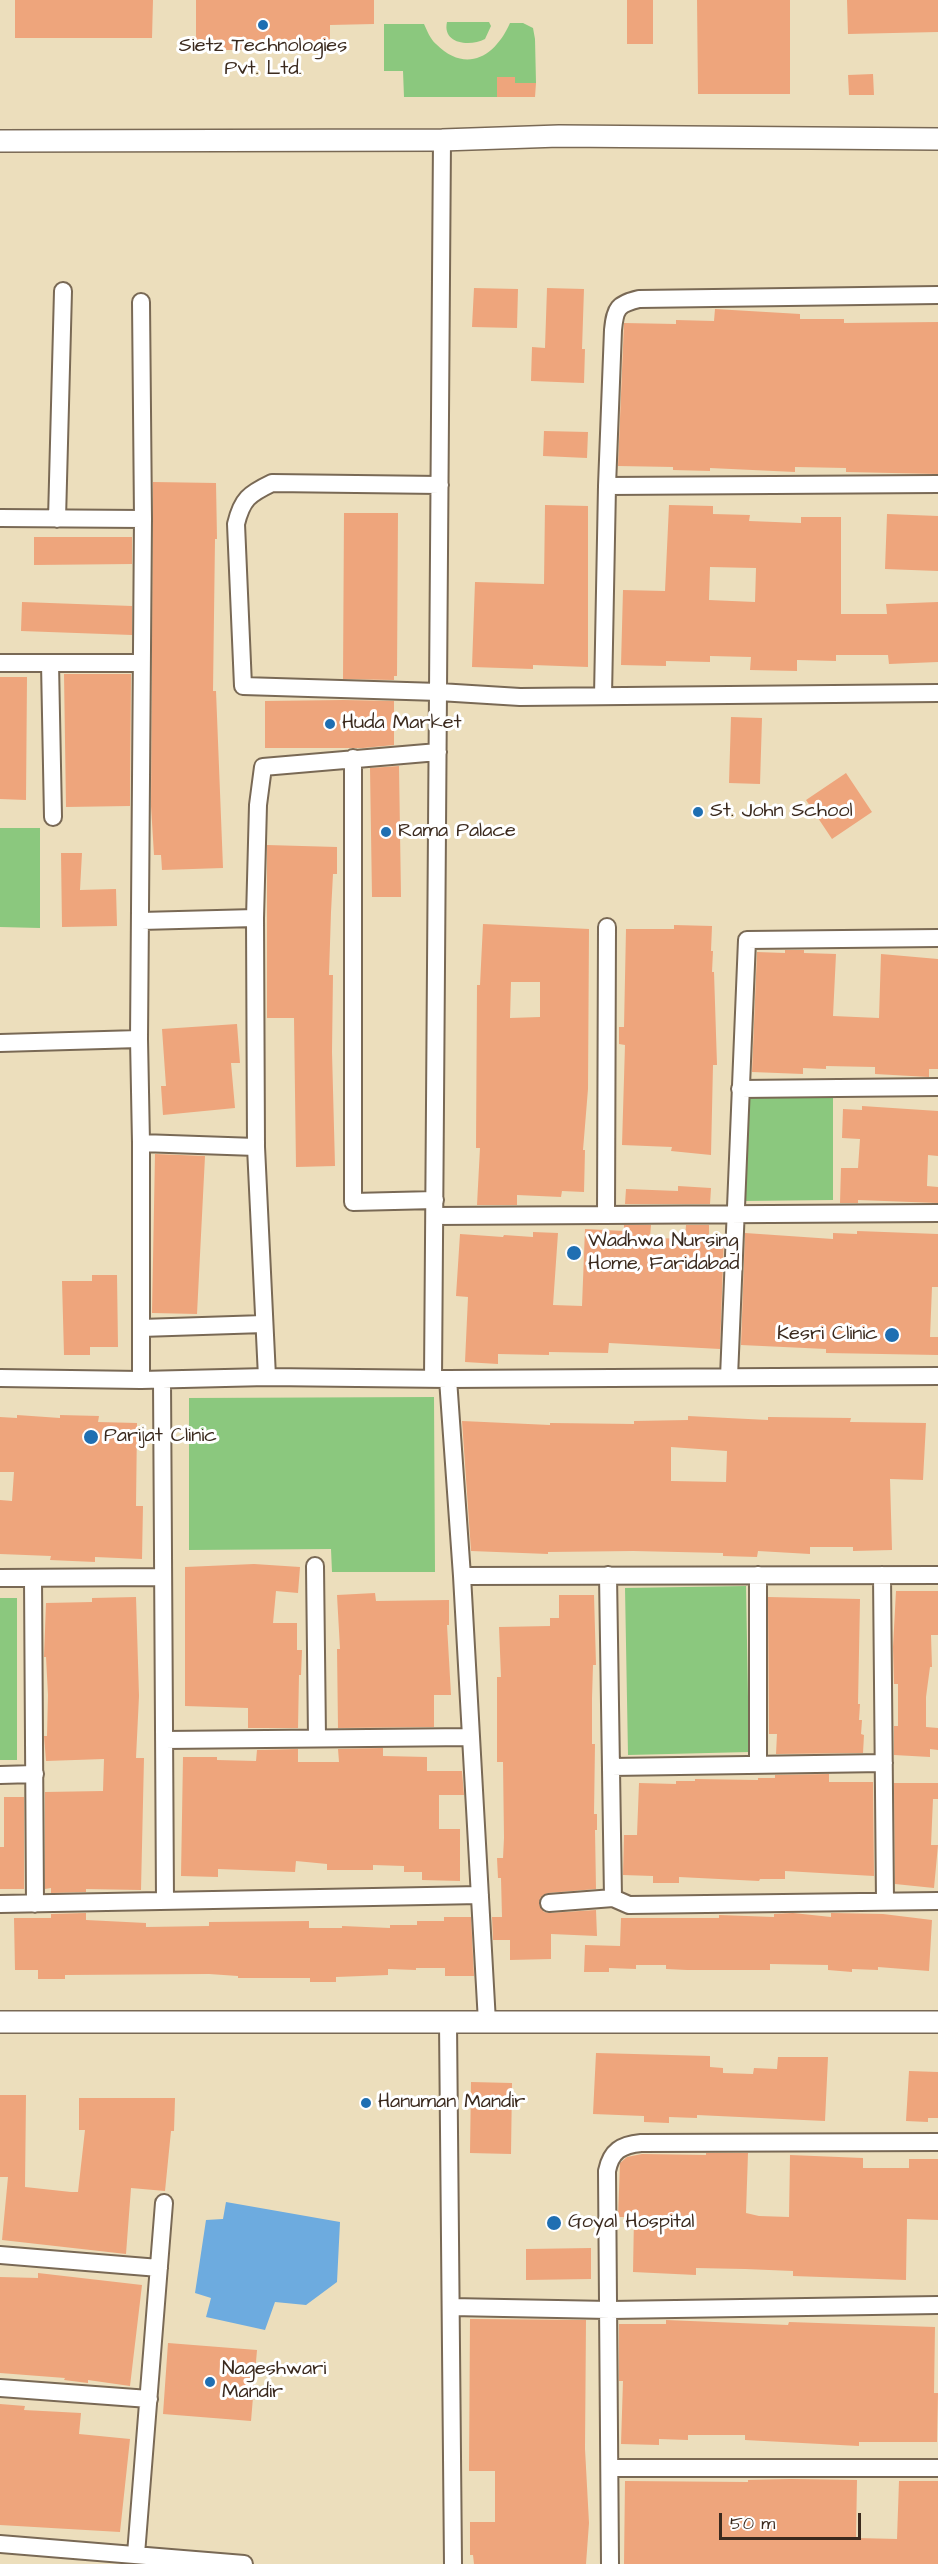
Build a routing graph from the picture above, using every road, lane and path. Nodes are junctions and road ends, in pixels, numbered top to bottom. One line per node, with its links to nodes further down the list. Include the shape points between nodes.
1 (938, 139): 2 (street, via 559,136)
2 (442, 140): 3 (street); 8 (street)
3 (0, 141)
4 (63, 291): 11 (street)
5 (938, 295): 9 (street, via 639,299 623,303 614,314)
6 (141, 302): 12 (street)
7 (938, 484): 9 (street)
8 (440, 485): 16 (street); 16 (street, via 272,483 252,492 241,507 237,524 243,686)
9 (607, 486): 18 (street)
10 (0, 518): 11 (street)
11 (57, 519): 12 (street)
12 (143, 519): 15 (street)
13 (0, 663): 14 (street)
14 (50, 663): 15 (street); 21 (street)
15 (141, 663): 23 (street)
16 (439, 692): 18 (street, via 520,697); 19 (street)
17 (938, 693): 18 (street)
18 (603, 696)
19 (438, 752): 20 (street); 32 (street)
20 (353, 758): 22 (street, via 263,767); 32 (street, via 352,1202)
21 (53, 817)
22 (255, 918): 23 (street); 31 (street)
23 (141, 921): 26 (street)
24 (606, 927): 35 (street)
25 (938, 938): 29 (street, via 747,940)
26 (139, 1039): 27 (street); 30 (street)
27 (0, 1043)
28 (938, 1087): 29 (street)
29 (740, 1089): 34 (street)
30 (141, 1143): 31 (street); 37 (street)
31 (256, 1147): 36 (street)
32 (435, 1208): 35 (street); 42 (street)
33 (938, 1213): 34 (street)
34 (735, 1214): 35 (street); 40 (street)
35 (606, 1215)
36 (264, 1324): 37 (street); 39 (street)
37 (141, 1328): 43 (street)
38 (938, 1376): 40 (street)
39 (267, 1377): 42 (street); 44 (street)
40 (729, 1377): 42 (street)
41 (0, 1378): 43 (street)
42 (440, 1379): 50 (street)
43 (141, 1380): 44 (street)
44 (162, 1380): 51 (street)
45 (315, 1566): 55 (street)
46 (608, 1575): 47 (street); 50 (street); 59 (street)
47 (758, 1575): 48 (street); 58 (street)
48 (882, 1575): 49 (street); 57 (street)
49 (938, 1575)
50 (462, 1576): 54 (street)
51 (163, 1577): 53 (street); 56 (street)
52 (0, 1578): 53 (street)
53 (33, 1578): 60 (street)
54 (471, 1737): 55 (street); 62 (street)
55 (317, 1738): 56 (street)
56 (164, 1740): 65 (street)
57 (884, 1763): 58 (street); 66 (street)
58 (758, 1765): 59 (street)
59 (611, 1767): 63 (street)
60 (34, 1774): 61 (street); 69 (street)
61 (0, 1775)
62 (480, 1895): 65 (street); 72 (street)
63 (613, 1898): 66 (street, via 629,1905); 67 (street)
64 (938, 1900): 66 (street)
65 (165, 1901): 69 (street)
66 (885, 1901)
67 (549, 1903)
68 (0, 1904): 69 (street)
69 (35, 1904)
70 (0, 2022): 71 (street)
71 (448, 2022): 72 (street); 79 (street)
72 (487, 2022): 73 (street)
73 (938, 2022)
74 (938, 2142): 80 (street, via 641,2143 617,2149 607,2171)
75 (164, 2203): 77 (street)
76 (0, 2255): 77 (street)
77 (159, 2268): 82 (street)
78 (938, 2305): 80 (street)
79 (451, 2307): 80 (street); 88 (street)
80 (609, 2310): 83 (street)
81 (0, 2388): 82 (street)
82 (149, 2399): 86 (street)
83 (610, 2468): 84 (street); 89 (street)
84 (938, 2468)
85 (0, 2544): 86 (street)
86 (135, 2554): 87 (street)
87 (244, 2564)
88 (453, 2564)
89 (610, 2564)

